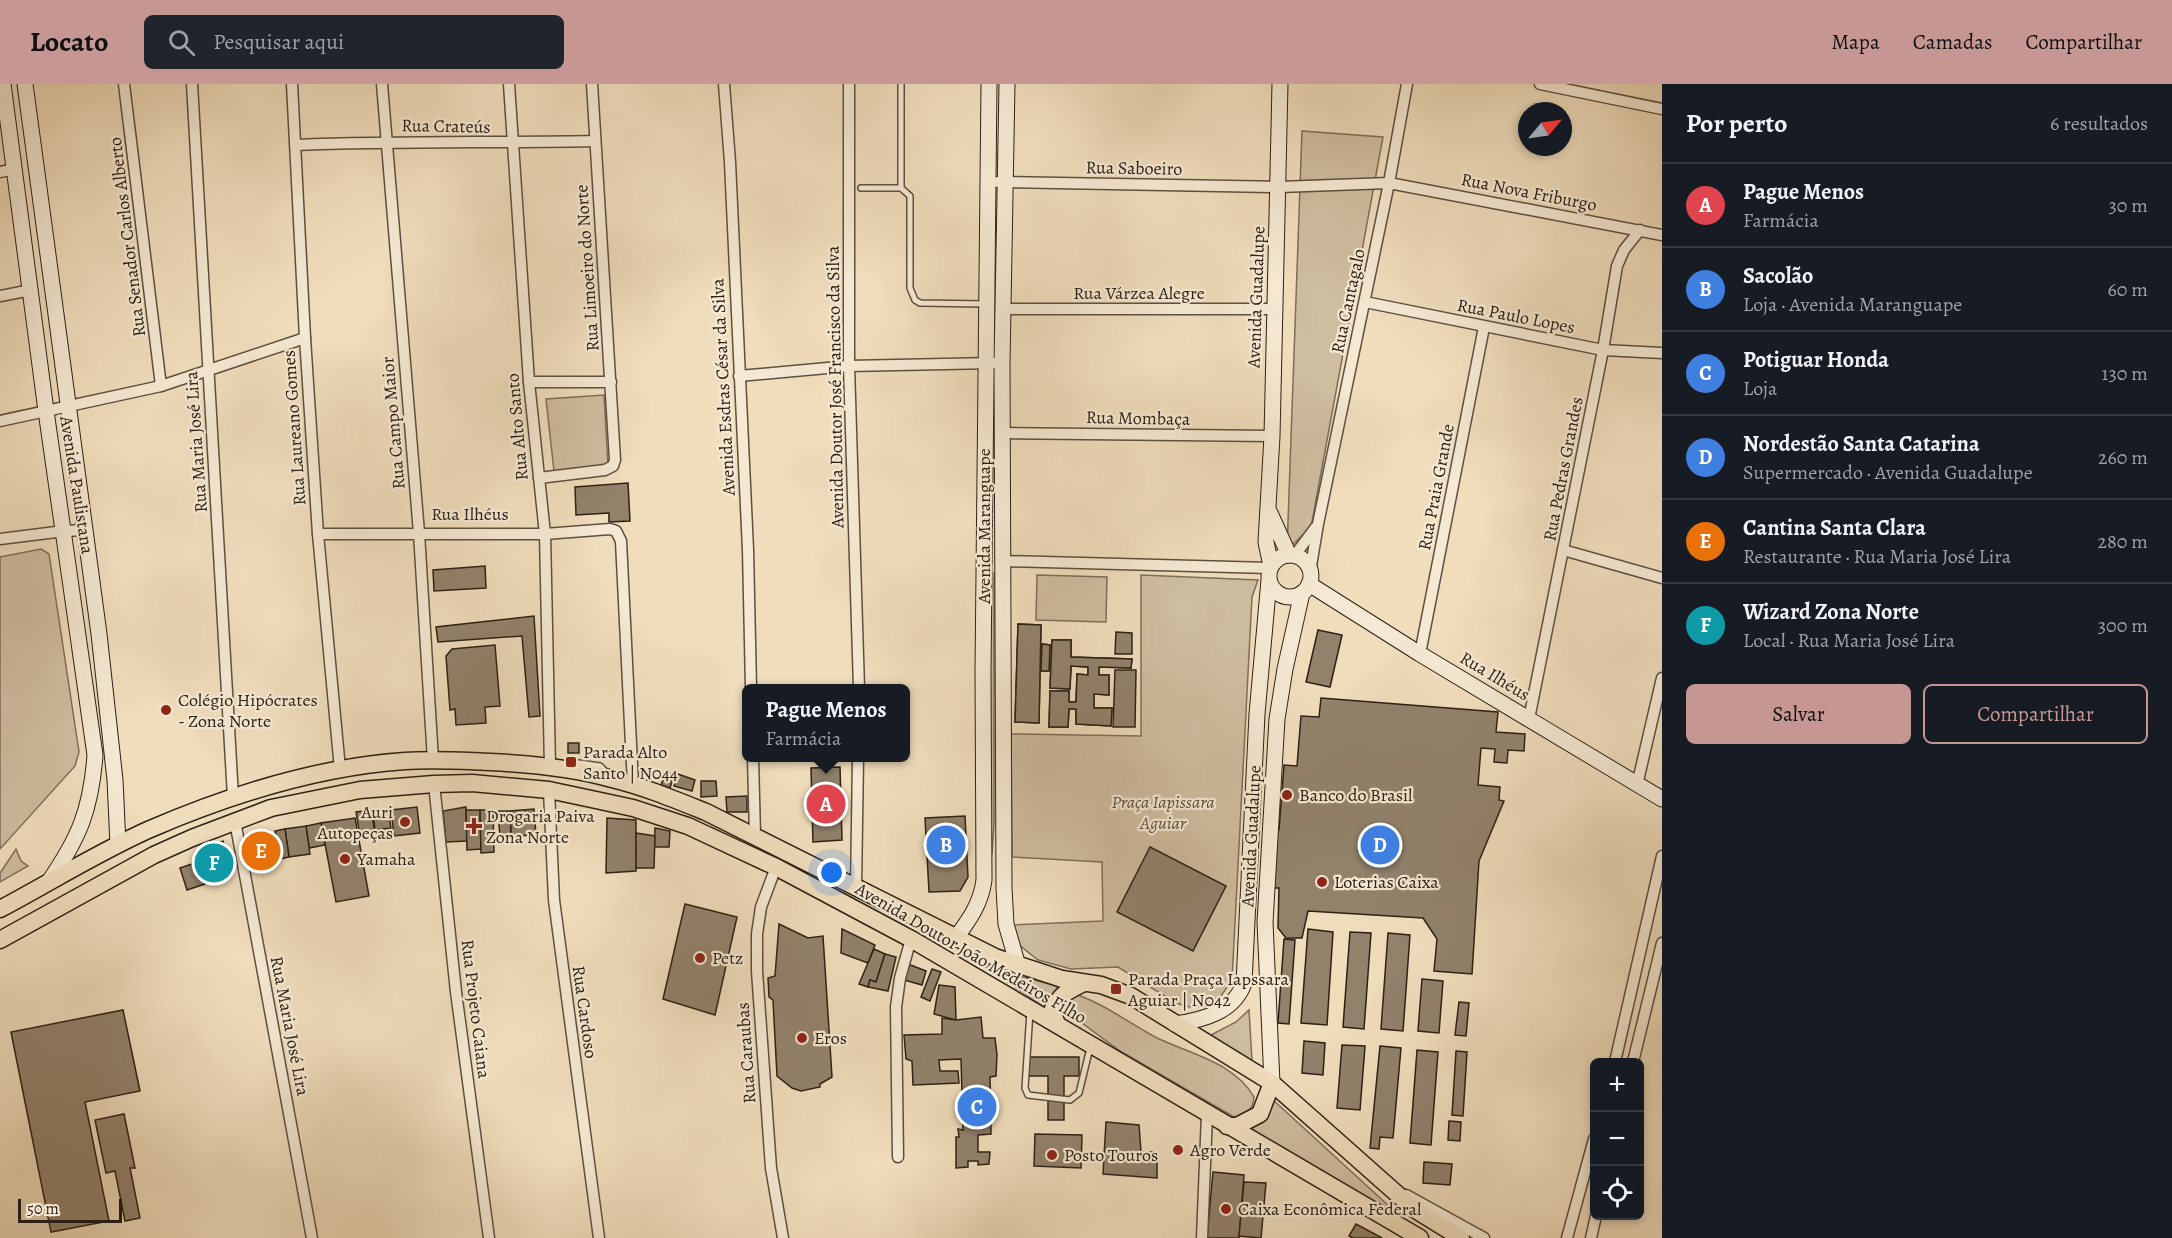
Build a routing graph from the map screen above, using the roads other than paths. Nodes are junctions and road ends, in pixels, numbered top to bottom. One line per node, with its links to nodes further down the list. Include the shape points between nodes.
1 (3, 84): 22 (main road, Avenida Paulistana)
2 (25, 84): 48 (main road, Avenida Paulistana)
3 (124, 84): 47 (street, Rua Senador Carlos Alberto)
4 (192, 84): 43 (street, Rua Maria José Lira)
5 (292, 84): 21 (street, Rua Laureano Gomes)
6 (382, 84): 18 (street, Rua Campo Maior)
7 (508, 84): 20 (street, Rua Alto Santo)
8 (592, 84): 19 (street, Rua Limoeiro do Norte)
9 (724, 84): 44 (street, Avenida Esdras César da Silva)
10 (849, 84): 42 (street, Avenida Doutor José Francisco da Silva)
11 (901, 84): 28 (lane)
12 (989, 84): 23 (main road, Avenida Maranguape)
13 (1007, 84): 24 (main road, Avenida Maranguape)
14 (1280, 84): 26 (main road, Avenida Guadalupe)
15 (1407, 84): 25 (street, Rua Cantagalo)
16 (1540, 84): 17 (street)
17 (1662, 109)
18 (386, 141): 20 (street, Rua Crateús); 21 (street, Rua Crateús); 59 (street, Rua Campo Maior)
19 (595, 141): 20 (street, Rua Crateús); 46 (street, Rua Limoeiro do Norte)
20 (513, 143): 45 (street, Rua Alto Santo)
21 (297, 145): 38 (street, Rua Laureano Gomes)
22 (7, 170): 31 (main road, Avenida Paulistana)
23 (988, 182): 24 (street, Rua Saboeiro); 34 (main road, Avenida Maranguape)
24 (1005, 182): 26 (street, Rua Saboeiro); 35 (main road, Avenida Maranguape)
25 (1389, 183): 26 (street, Rua Saboeiro); 29 (street, Rua Nova Friburgo); 33 (street, Rua Cantagalo)
26 (1279, 187): 36 (main road, Avenida Guadalupe)
27 (861, 188): 28 (lane)
28 (901, 188): 34 (lane, via 911,201 910,288 915,300)
29 (1640, 230): 30 (street, Rua Nova Friburgo); 39 (street, Rua Pedras Grandes, via 1617,266)
30 (1662, 235)
31 (31, 290): 32 (street); 49 (main road, Avenida Paulistana)
32 (0, 296)
33 (1365, 302): 37 (street, Rua Paulo Lopes); 56 (street, Rua Cantagalo)
34 (986, 304): 41 (main road, Avenida Maranguape)
35 (1003, 309): 36 (street, Rua Várzea Alegre); 41 (main road, Avenida Maranguape)
36 (1275, 309): 52 (main road, Avenida Guadalupe)
37 (1484, 327): 39 (street, Rua Paulo Lopes); 70 (street, Rua Praia Grande)
38 (305, 338): 43 (street); 60 (street, Rua Laureano Gomes)
39 (1603, 350): 40 (street, Rua Paulo Lopes); 63 (street, Rua Pedras Grandes)
40 (1662, 353)
41 (994, 363): 42 (street); 51 (main road, Avenida Maranguape); 54 (main road, Avenida Maranguape)
42 (849, 366): 44 (street); 73 (street, Avenida Doutor José Francisco da Silva)
43 (208, 372): 47 (street); 85 (street, Rua Maria José Lira)
44 (739, 376): 72 (street, Avenida Esdras César da Silva)
45 (529, 382): 46 (street); 53 (street, Rua Alto Santo)
46 (611, 382): 53 (street, Rua Limoeiro do Norte, via 614,464 605,470)
47 (161, 386): 48 (street)
48 (68, 408): 49 (street); 57 (main road, Avenida Paulistana)
49 (46, 411): 50 (street); 58 (main road, Avenida Paulistana)
50 (0, 421)
51 (1004, 433): 52 (street, Rua Mombaça); 65 (main road, Avenida Maranguape)
52 (1272, 436): 55 (main road, Avenida Guadalupe)
53 (538, 478): 61 (street, Rua Alto Santo)
54 (987, 490): 65 (main road, via 993,508 994,554); 92 (main road, Avenida Maranguape)
55 (1269, 510): 64 (main road, Avenida Guadalupe); 66 (main road, Avenida Guadalupe, via 1266,542)
56 (1318, 524): 64 (street, Rua Cantagalo); 68 (street, Rua Cantagalo)
57 (84, 530): 58 (street); 80 (main road, Avenida Paulistana)
58 (64, 531): 62 (street); 69 (main road, Avenida Paulistana)
59 (419, 533): 60 (street, Rua Ilhéus); 61 (street, Rua Ilhéus); 75 (street, Rua Campo Maior)
60 (318, 534): 79 (street, Rua Laureano Gomes)
61 (545, 534): 78 (street, Rua Alto Santo); 82 (street, Rua Ilhéus, via 609,529 620,536)
62 (0, 539)
63 (1563, 550): 67 (street); 74 (street, Rua Pedras Grandes)
64 (1292, 555): 66 (main road, via 1277,559); 68 (main road, via 1305,561)
65 (1003, 561): 66 (street); 93 (main road, Avenida Maranguape)
66 (1270, 571): 68 (main road, via 1274,591 1285,597 1297,596); 91 (main road, Avenida Guadalupe, via 1257,714)
67 (1662, 578)
68 (1307, 583): 70 (main road, Rua Ilhéus); 100 (main road, Avenida Guadalupe, via 1278,711)
69 (80, 643): 80 (main road, via 91,655 96,670 105,752); 95 (main road, Avenida Paulistana, via 94,773 81,827)
70 (1420, 654): 74 (main road, Rua Ilhéus)
71 (1662, 678): 83 (street)
72 (751, 684)
73 (859, 684)
74 (1529, 719): 83 (main road, Rua Ilhéus)
75 (433, 760): 78 (main road, Avenida Doutor João Medeiros Filho); 79 (main road, Avenida Doutor João Medeiros Filho)
76 (753, 762): 88 (street)
77 (858, 762): 96 (street)
78 (554, 768): 82 (main road, Avenida Doutor João Medeiros Filho)
79 (340, 769): 85 (main road, Avenida Doutor João Medeiros Filho)
80 (115, 780): 89 (main road, Avenida Paulistana)
81 (434, 784): 84 (main road, Avenida Doutor João Medeiros Filho); 87 (main road, Avenida Doutor João Medeiros Filho, via 324,796); 122 (street, Rua Projeto Caiana, via 456,992)
82 (633, 784): 88 (main road, Avenida Doutor João Medeiros Filho)
83 (1637, 785): 86 (main road, Rua Ilhéus)
84 (549, 790): 94 (main road, Avenida Doutor João Medeiros Filho, via 633,808 688,826); 123 (street, Rua Cardoso, via 554,900)
85 (233, 797): 89 (main road, Avenida Doutor João Medeiros Filho)
86 (1662, 799)
87 (235, 820): 101 (main road, Avenida Doutor João Medeiros Filho, via 154,855); 121 (street, Rua Maria José Lira)
88 (755, 836): 96 (main road, Avenida Doutor João Medeiros Filho)
89 (118, 845): 95 (main road, Avenida Doutor João Medeiros Filho); 101 (main road, via 114,866 51,903)
90 (1662, 856): 111 (street)
91 (1250, 859): 100 (main road, via 1255,873 1254,916); 109 (main road, Avenida Guadalupe, via 1241,991 1230,1004 1212,1015)
92 (984, 864): 93 (main road); 103 (main road, Avenida Maranguape, via 982,894 973,916)
93 (1004, 864): 105 (main road, Avenida Maranguape, via 1006,924)
94 (776, 867): 102 (main road, Avenida Doutor João Medeiros Filho); 124 (street, Rua Caraubas, via 761,907 757,971 771,1167)
95 (48, 883): 97 (main road, Avenida Doutor João Medeiros Filho)
96 (856, 888): 103 (main road, Avenida Doutor João Medeiros Filho)
97 (20, 899): 98 (lane); 99 (main road, Avenida Doutor João Medeiros Filho)
98 (0, 901)
99 (0, 909)
100 (1265, 922): 113 (main road, Avenida Guadalupe)
101 (7, 935)
102 (911, 939): 107 (main road, Avenida Doutor João Medeiros Filho); 117 (street, via 896,1007)
103 (956, 939): 105 (main road, Avenida Doutor João Medeiros Filho)
104 (1662, 943): 112 (street)
105 (1018, 966): 106 (main road, Avenida Doutor João Medeiros Filho)
106 (1084, 983): 108 (main road, via 1059,998 1052,1011); 109 (main road, Avenida Doutor João Medeiros Filho, via 1131,996)
107 (1030, 1010): 108 (main road, Avenida Doutor João Medeiros Filho); 110 (lane, via 1025,1089 1028,1095 1075,1098)
108 (1057, 1024): 110 (main road, Avenida Doutor João Medeiros Filho)
109 (1175, 1024): 113 (main road, Avenida Doutor João Medeiros Filho)
110 (1091, 1044): 114 (main road, Avenida Doutor João Medeiros Filho)
111 (1616, 1058)
112 (1634, 1058)
113 (1272, 1083): 115 (main road, via 1260,1114 1237,1126); 118 (main road, Avenida Doutor João Medeiros Filho)
114 (1207, 1113): 115 (main road, Avenida Doutor João Medeiros Filho); 125 (street)
115 (1227, 1126): 120 (main road, Avenida Doutor João Medeiros Filho)
116 (1590, 1154): 128 (street)
117 (898, 1157)
118 (1385, 1183): 126 (main road, Avenida Doutor João Medeiros Filho, via 1422,1215); 127 (street, Avenida Doutor João Medeiros Filho)
119 (1595, 1220): 129 (street)
120 (1413, 1236)
121 (312, 1238)
122 (489, 1238)
123 (599, 1238)
124 (783, 1238)
125 (1202, 1238)
126 (1461, 1238)
127 (1484, 1238)
128 (1567, 1238)
129 (1591, 1238)

